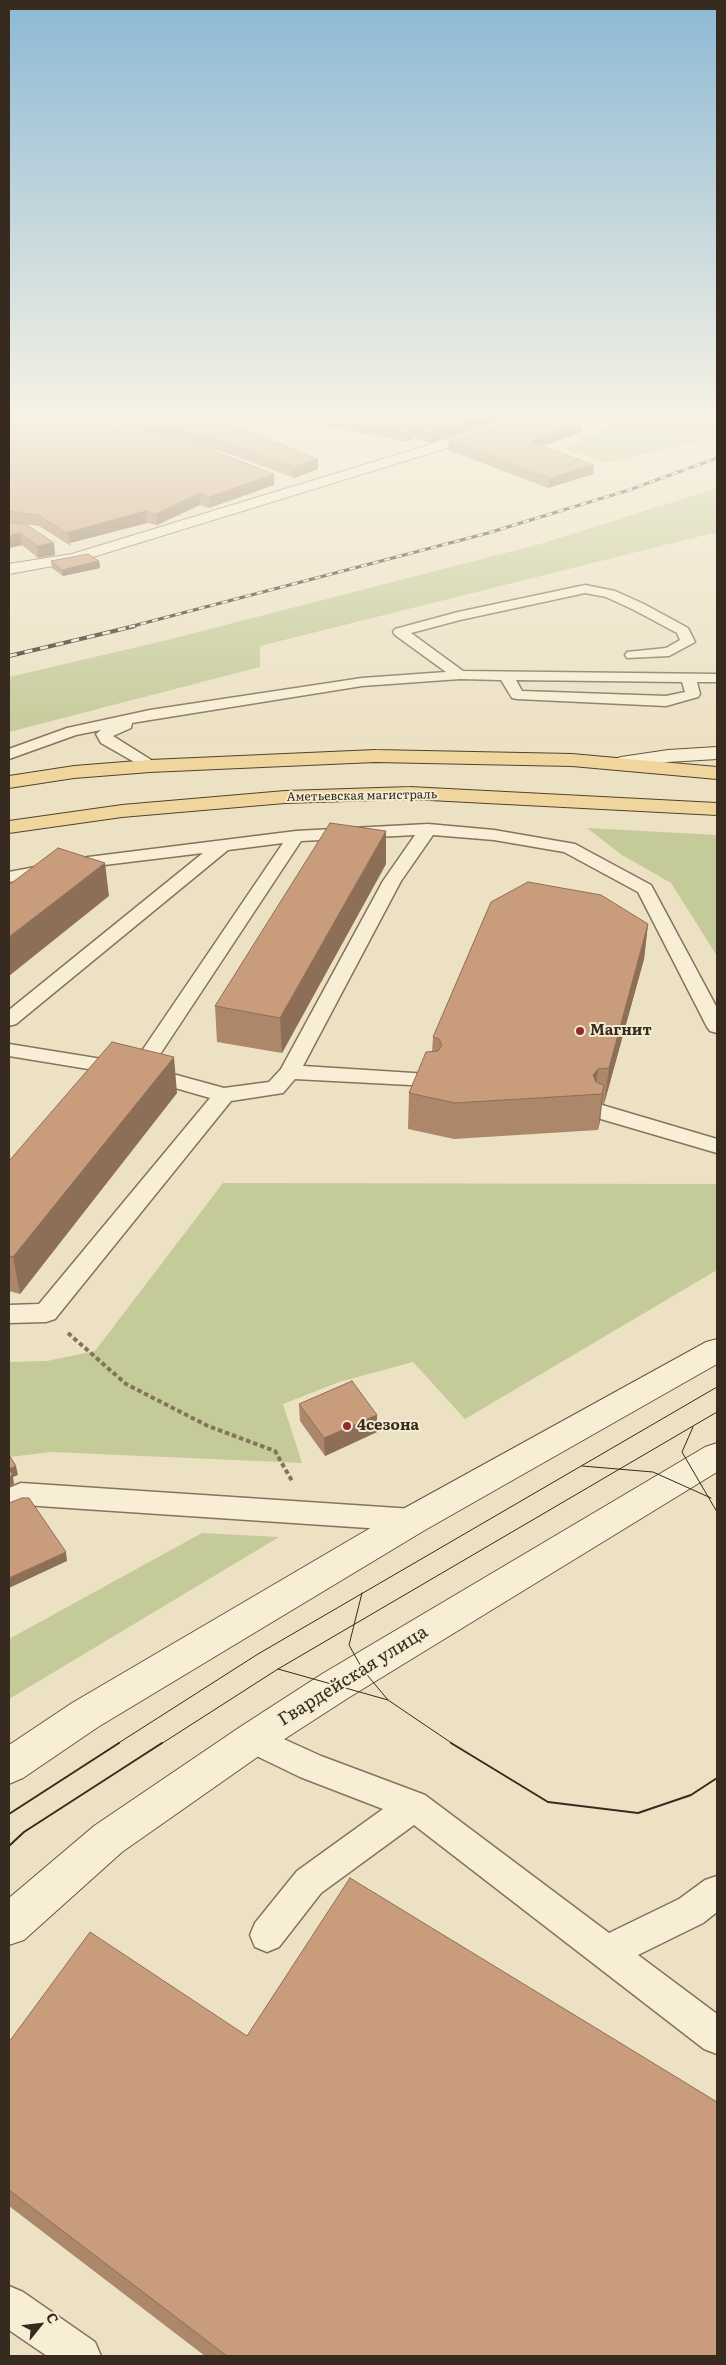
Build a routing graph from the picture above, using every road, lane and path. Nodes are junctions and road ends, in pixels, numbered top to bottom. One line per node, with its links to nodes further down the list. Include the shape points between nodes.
1 (184, 524): 3 (main road)
2 (58, 547): 3 (main road)
3 (74, 558): 4 (main road)
4 (9, 569)
5 (632, 655): 6 (lane, via 669,652 688,642 683,631 640,607 610,594 585,589 400,632)
6 (460, 676): 7 (lane); 10 (lane, via 362,682)
7 (506, 676): 8 (lane); 8 (lane, via 517,695 666,701 693,694)
8 (688, 677): 9 (lane)
9 (717, 678)
10 (150, 715): 12 (lane, via 72,731); 14 (lane, via 104,734 113,746)
11 (717, 753): 13 (main road)
12 (9, 754)
13 (621, 763): 14 (main road, via 375,756); 15 (main road)
14 (150, 766): 16 (main road, via 74,772)
15 (717, 773)
16 (9, 782)
17 (717, 808): 18 (main road, Аметьевская магистраль, via 371,794 285,797 132,810)
18 (9, 827)
19 (428, 829): 20 (lane); 24 (lane, via 494,835 569,848 645,889); 27 (lane, via 392,881)
20 (296, 836): 21 (lane); 26 (lane)
21 (223, 845): 22 (lane, via 88,862); 23 (lane)
22 (9, 877)
23 (9, 1020)
24 (717, 1027)
25 (9, 1050): 26 (lane)
26 (139, 1070): 29 (lane)
27 (290, 1072): 28 (lane); 29 (lane, via 276,1088)
28 (429, 1080)
29 (224, 1094): 32 (lane)
30 (602, 1112): 31 (lane)
31 (717, 1146)
32 (46, 1313): 33 (lane); 37 (path, via 126,1384 208,1426 276,1450)
33 (9, 1314)
34 (717, 1350): 38 (main road)
35 (717, 1456): 39 (main road, Гвардейская улица)
36 (9, 1500): 37 (lane, via 20,1494)
37 (309, 1513): 38 (lane)
38 (413, 1520): 40 (main road, via 85,1715)
39 (252, 1739): 41 (lane, via 311,1767); 43 (main road, Гвардейская улица, via 108,1839)
40 (9, 1766)
41 (414, 1806): 44 (lane, via 308,1882); 45 (lane)
42 (717, 1892): 45 (lane, via 691,1912)
43 (9, 1925)
44 (267, 1935)
45 (607, 1952): 46 (lane)
46 (717, 2036)
47 (9, 2306): 48 (lane)
48 (81, 2356)

